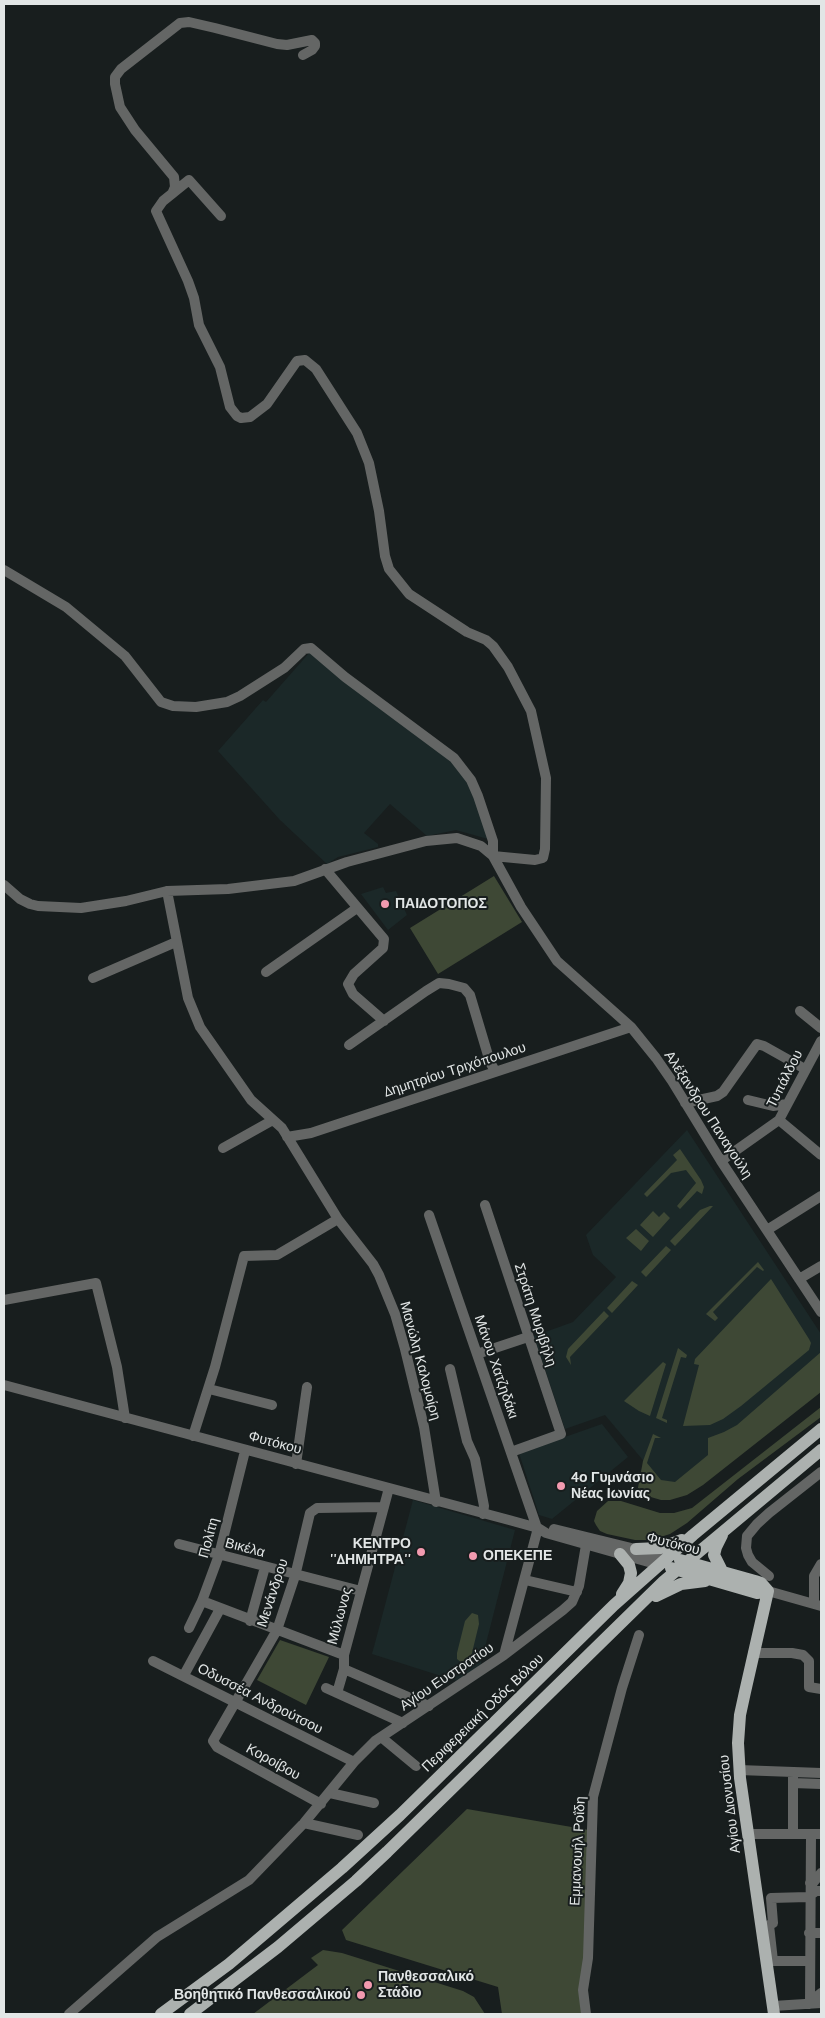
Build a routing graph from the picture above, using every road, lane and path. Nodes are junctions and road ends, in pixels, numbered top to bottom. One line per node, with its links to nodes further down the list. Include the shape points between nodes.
1 (304, 54): 2 (street, via 315,46 312,40 278,44 189,22 180,23 122,69 115,77 120,107 174,177)
2 (172, 194): 3 (street, via 189,180); 5 (street, via 159,204 157,213 188,281 199,325 220,367 233,413 241,418 250,417 267,404 297,362 305,360 313,365 348,417 366,456 389,569 409,594 493,646 508,667 531,712 546,778 543,858)
3 (221, 216)
4 (4, 570): 5 (street, via 66,607 125,656 161,702 173,706 196,707 227,702 284,668 304,649 311,648 458,763 478,796 493,841)
5 (493, 856): 6 (street, Αλέξανδρου Παναγούλη, via 485,849 457,838 426,842); 15 (street, Αλέξανδρου Παναγούλη, via 557,962)
6 (326, 869): 8 (street, Αλέξανδρου Παναγούλη, via 278,884); 9 (street)
7 (4, 885): 8 (street, Αλέξανδρου Παναγούλη, via 30,904 81,908)
8 (167, 891): 10 (street, Μανώλη Καλομοίρη)
9 (357, 908): 11 (street); 14 (street, via 385,942 383,948 352,976 349,987)
10 (176, 942): 12 (street); 24 (street, Μανώλη Καλομοίρη, via 188,998 200,1027 251,1100)
11 (266, 972)
12 (93, 978)
13 (800, 1011): 16 (street)
14 (384, 1021): 18 (street); 20 (street, via 439,984 464,988 470,995)
15 (631, 1027): 20 (street, Δημητρίου Τριχόπουλου); 22 (street, Αλέξανδρου Παναγούλη)
16 (821, 1028)
17 (821, 1041): 19 (street, Τυπάλδου)
18 (348, 1045)
19 (805, 1069): 22 (street, via 757,1044 723,1092); 23 (street, Τυπάλδου)
20 (496, 1072): 26 (street, Δημητρίου Τριχόπουλου, via 311,1133)
21 (748, 1100): 23 (street, via 773,1106)
22 (685, 1103): 29 (street, Αλέξανδρου Παναγούλη)
23 (787, 1104): 25 (street, Τυπάλδου)
24 (272, 1120): 26 (street, Μανώλη Καλομοίρη); 27 (street)
25 (779, 1120): 28 (street); 29 (street, Τυπάλδου)
26 (287, 1137): 33 (street, Μανώλη Καλομοίρη)
27 (223, 1148)
28 (821, 1155)
29 (720, 1160): 34 (street, Αλέξανδρου Παναγούλη)
30 (821, 1196): 34 (street)
31 (485, 1205): 39 (street, Στράτη Μυριβήλη)
32 (429, 1214): 40 (street, Μάνου Χατζηδάκι)
33 (338, 1219): 44 (street, via 281,1253 244,1256); 55 (street, Μανώλη Καλομοίρη, via 373,1264 395,1314 424,1427)
34 (767, 1230): 36 (street, Αλέξανδρου Παναγούλη)
35 (821, 1266): 36 (street)
36 (799, 1278): 38 (street, Αλέξανδρου Παναγούλη)
37 (4, 1300): 46 (street, via 96,1283 117,1367)
38 (821, 1312)
39 (528, 1337): 40 (street); 51 (street, Στράτη Μυριβήλη, via 561,1434)
40 (477, 1354): 51 (street, Μάνου Χατζηδάκι)
41 (450, 1369): 57 (street, via 467,1441 475,1459)
42 (4, 1385): 46 (street, Φυτόκου)
43 (307, 1386): 52 (street)
44 (209, 1390): 45 (street); 48 (street)
45 (272, 1405)
46 (125, 1418): 48 (street, Φυτόκου)
47 (821, 1429): 60 (main road, Περιφερειακή Οδός Βόλου)
48 (194, 1436): 49 (street, Φυτόκου)
49 (245, 1450): 52 (street, Φυτόκου); 65 (street, Πολίτη)
50 (821, 1450): 59 (main road)
51 (511, 1452): 58 (street, Μάνου Χατζηδάκι)
52 (296, 1464): 54 (street, Φυτόκου)
53 (819, 1478): 72 (street, via 770,1513 747,1536 748,1555)
54 (389, 1488): 55 (street, Φυτόκου); 56 (street, Μύλωνος)
55 (436, 1502): 57 (street, Φυτόκου)
56 (384, 1507): 71 (street, Μενάνδρου, via 313,1510 308,1516); 75 (street, Μύλωνος)
57 (483, 1514): 58 (street, Φυτόκου)
58 (537, 1528): 62 (street, Φυτόκου); 63 (street, Φυτόκου, via 584,1535); 73 (street)
59 (726, 1528): 68 (main road); 70 (main road, via 714,1552)
60 (693, 1535): 63 (main road, via 660,1548); 66 (main road, Περιφερειακή Οδός Βόλου)
61 (179, 1544): 65 (street, Βικέλα)
62 (586, 1545): 64 (street, Φυτόκου); 77 (street, Αγίου Ευστρατίου)
63 (636, 1550): 66 (street, Φυτόκου)
64 (620, 1554): 66 (street, Φυτόκου); 80 (main road, via 631,1575)
65 (219, 1555): 69 (street, Βικέλα); 78 (street, Πολίτη)
66 (663, 1561): 68 (main road, Φυτόκου); 80 (main road, Περιφερειακή Οδός Βόλου)
67 (821, 1564): 79 (street, via 814,1576)
68 (681, 1566): 70 (main road, Φυτόκου); 74 (main road, Φυτόκου); 82 (main road)
69 (266, 1567): 71 (street, Βικέλα); 83 (street)
70 (722, 1572): 76 (main road, Φυτόκου, via 760,1583)
71 (295, 1576): 75 (street, Βικέλα); 85 (street, Μενάνδρου)
72 (769, 1576)
73 (524, 1580): 77 (street); 89 (street)
74 (731, 1585): 76 (main road, Φυτόκου, via 757,1592); 82 (main road, via 700,1581 681,1584)
75 (361, 1591): 88 (street, Μύλωνος)
76 (768, 1591): 79 (street, Φυτόκου); 87 (main road, Αγίου Διονυσίου)
77 (577, 1592): 89 (street, Αγίου Ευστρατίου, via 563,1610)
78 (202, 1601): 81 (street); 84 (street, Πολίτη)
79 (818, 1605)
80 (614, 1606): 129 (main road, Περιφερειακή Οδός Βόλου, via 342,1868 229,1964)
81 (220, 1609): 83 (street); 92 (street)
82 (632, 1611): 130 (main road, via 388,1852 278,1947)
83 (250, 1621): 85 (street)
84 (189, 1628)
85 (277, 1630): 88 (street); 96 (street, Μενάνδρου)
86 (639, 1635): 131 (street, Εμμανουήλ Ροΐδη, via 593,1797 588,1958 583,1990)
87 (753, 1653): 94 (street, via 803,1655 810,1661 809,1687); 103 (main road, Αγίου Διονυσίου, via 740,1715)
88 (344, 1655): 91 (street, Μύλωνος)
89 (504, 1655): 97 (street, Αγίου Ευστρατίου)
90 (153, 1661): 92 (street, Οδυσσέα Ανδρούτσου)
91 (344, 1669): 95 (street, Μύλωνος); 97 (street)
92 (184, 1675): 96 (street, Οδυσσέα Ανδρούτσου)
93 (326, 1688): 95 (street)
94 (821, 1688)
95 (337, 1693): 98 (street)
96 (235, 1702): 100 (street, Μενάνδρου); 101 (street, Οδυσσέα Ανδρούτσου)
97 (429, 1706): 98 (street, Αγίου Ευστρατίου)
98 (403, 1723): 99 (street, Αγίου Ευστρατίου)
99 (381, 1737): 101 (street, Αγίου Ευστρατίου); 102 (street)
100 (213, 1743): 110 (street, Κοροίβου)
101 (354, 1762): 108 (street, Αγίου Ευστρατίου)
102 (416, 1766)
103 (739, 1770): 104 (street); 112 (main road, Αγίου Διονυσίου)
104 (793, 1772): 105 (street); 106 (street)
105 (821, 1773)
106 (793, 1783): 107 (street); 113 (street)
107 (821, 1784)
108 (330, 1793): 109 (street); 110 (street, Αγίου Ευστρατίου)
109 (374, 1803)
110 (321, 1804): 111 (street, Αγίου Ευστρατίου)
111 (304, 1823): 115 (street); 128 (street, Αγίου Ευστρατίου, via 249,1880 157,1937)
112 (748, 1834): 113 (street); 120 (main road, Αγίου Διονυσίου)
113 (793, 1834): 114 (street)
114 (816, 1834): 118 (street)
115 (358, 1835)
116 (821, 1872): 118 (street)
117 (821, 1886): 118 (street)
118 (809, 1889): 119 (street); 120 (street, via 806,1894); 121 (street); 123 (street, via 771,1898 773,1923 769,1926 773,1962)
119 (821, 1891)
120 (757, 1895): 127 (main road, Αγίου Διονυσίου)
121 (810, 1933): 122 (street); 123 (street)
122 (821, 1933)
123 (810, 1961): 125 (street)
124 (821, 1993): 125 (street)
125 (810, 2001): 126 (street); 127 (street)
126 (821, 2003)
127 (774, 2010)
128 (69, 2014)
129 (161, 2014)
130 (190, 2014)
131 (586, 2014)

